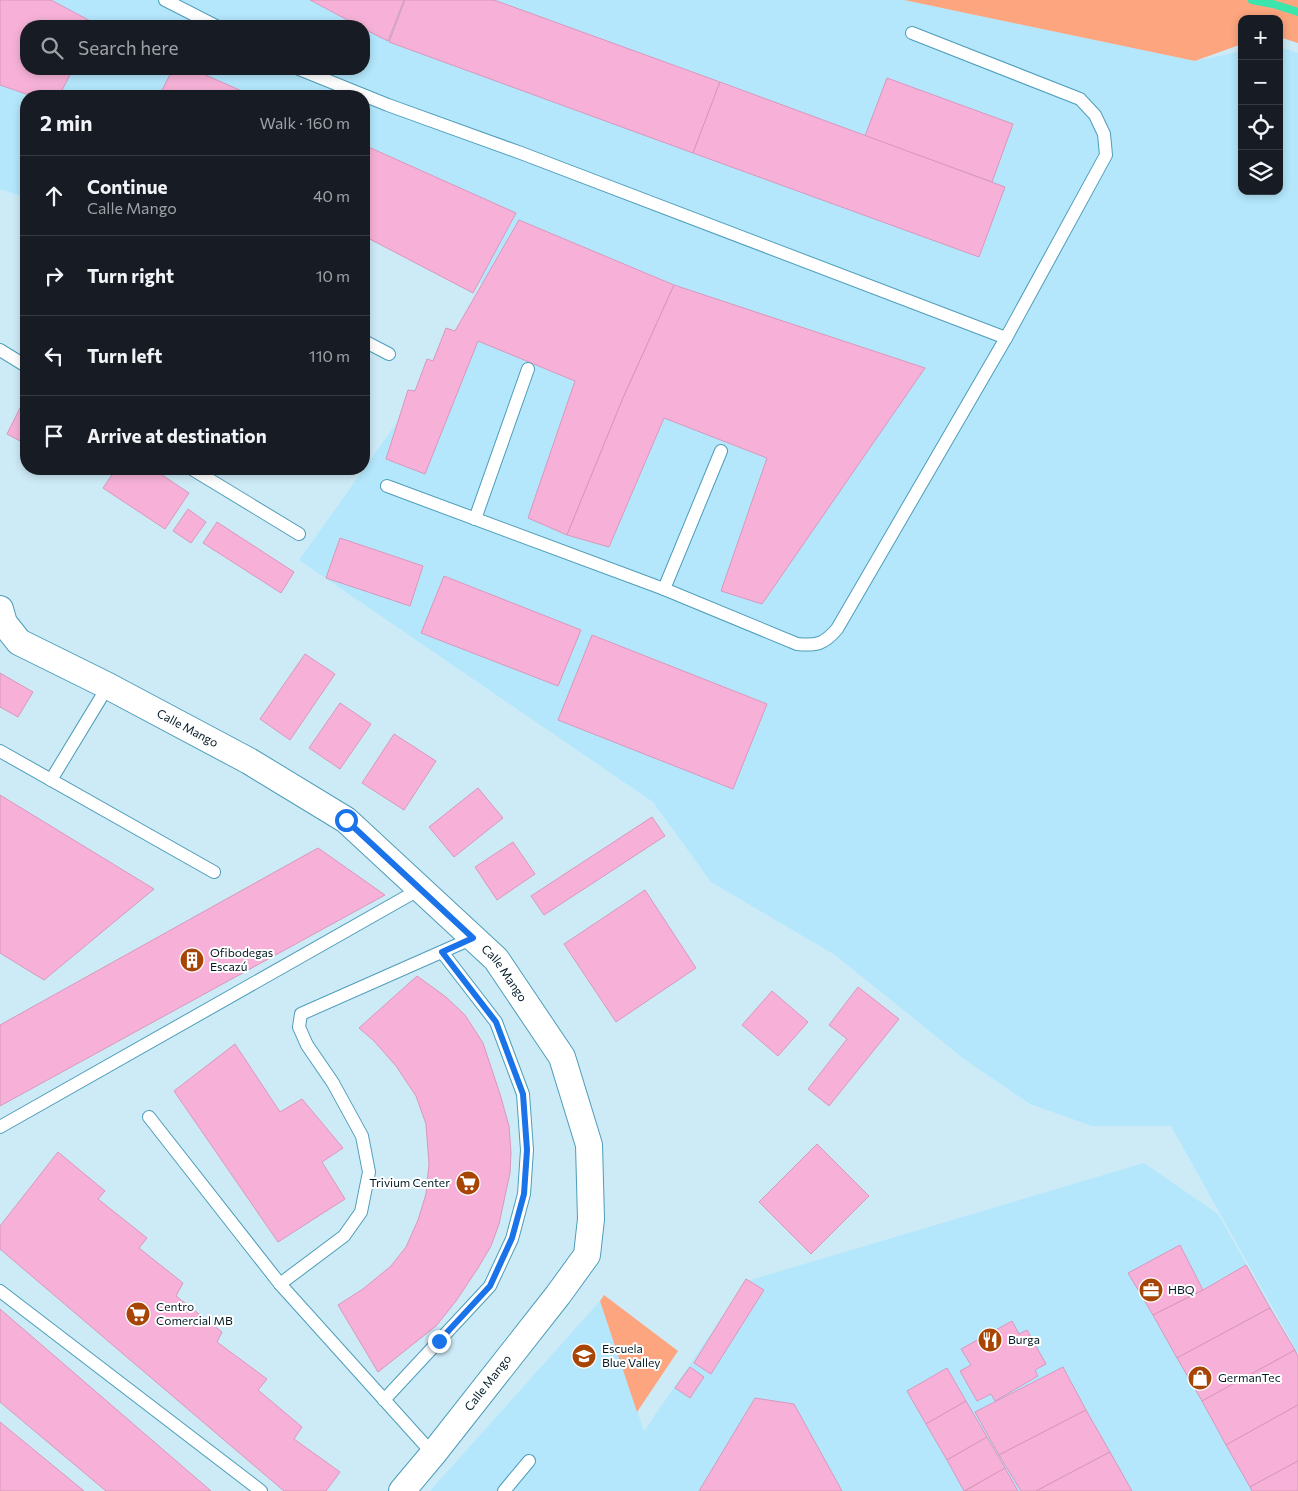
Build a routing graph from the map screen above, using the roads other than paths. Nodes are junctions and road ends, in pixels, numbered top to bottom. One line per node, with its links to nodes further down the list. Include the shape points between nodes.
1 (165, 0): 2 (lane)
2 (204, 20)
3 (912, 33): 7 (lane, via 1080,99 1095,114 1104,134 1106,155)
4 (315, 75): 5 (lane)
5 (351, 90)
6 (370, 98): 7 (lane)
7 (1006, 338): 18 (lane, via 828,639 817,644 797,644)
8 (370, 344): 10 (lane)
9 (0, 350): 11 (lane)
10 (389, 354)
11 (20, 362)
12 (528, 368): 16 (lane)
13 (721, 451): 18 (lane)
14 (202, 475): 17 (lane)
15 (387, 486): 16 (lane)
16 (475, 519): 18 (lane)
17 (299, 534)
18 (664, 589)
19 (0, 609): 20 (street, Calle Mango, via 4,623 19,642)
20 (108, 686): 22 (lane); 24 (street, Calle Mango, via 248,761 346,820)
21 (0, 751): 22 (lane)
22 (51, 780): 23 (lane)
23 (214, 872)
24 (420, 889): 25 (street, Calle Mango); 28 (lane)
25 (473, 938): 26 (lane); 32 (street, Calle Mango, via 496,959 562,1057 589,1145 591,1219 587,1256)
26 (442, 952): 29 (lane, via 301,1014 299,1027 307,1045 333,1083 362,1136 369,1172 361,1212 344,1236); 31 (lane, via 496,1022 523,1094 527,1150 524,1194 512,1238 490,1286)
27 (149, 1117): 29 (lane)
28 (0, 1127)
29 (280, 1284): 31 (lane)
30 (0, 1291): 34 (lane)
31 (384, 1400): 32 (lane)
32 (433, 1454): 35 (street, Calle Mango)
33 (529, 1460): 36 (lane)
34 (262, 1491)
35 (402, 1491)
36 (504, 1491)

